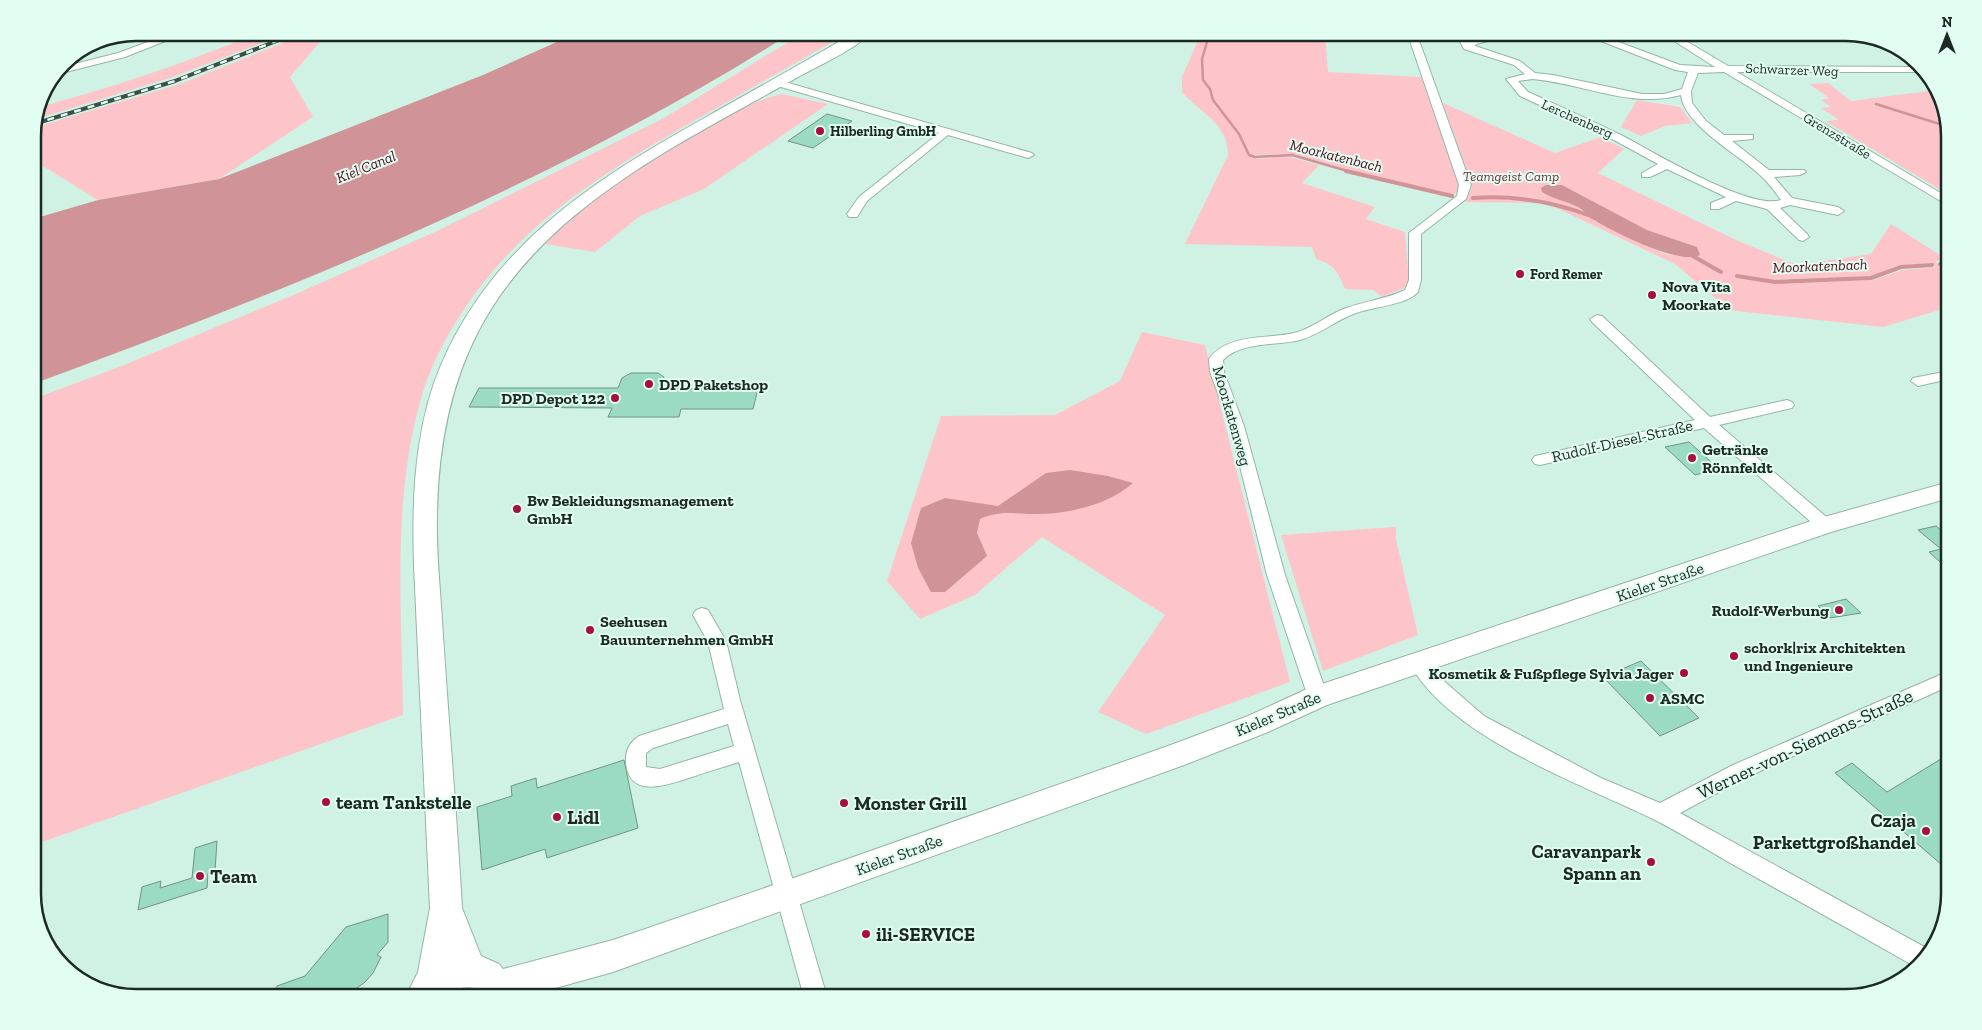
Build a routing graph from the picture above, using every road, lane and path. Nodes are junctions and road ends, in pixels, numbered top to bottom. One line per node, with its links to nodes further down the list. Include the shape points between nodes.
1 (158, 41): 9 (street)
2 (850, 41): 14 (main road)
3 (1414, 41): 43 (street, Moorkatenweg, via 1465,185 1462,197 1415,233 1415,280 1411,292 1350,311 1317,330 1284,340 1238,346 1216,359 1217,372 1237,426 1276,575)
4 (1464, 41): 8 (street)
5 (1477, 41): 8 (street, via 1470,45)
6 (1606, 41): 12 (street)
7 (1679, 41): 10 (street)
8 (1471, 49): 13 (street, Lerchenberg, via 1517,63)
9 (70, 68)
10 (1725, 68): 11 (street, Schwarzer Weg); 12 (street, Schwarzer Weg); 25 (street, Grenzstraße)
11 (1913, 70)
12 (1694, 72): 15 (street)
13 (1531, 74): 15 (street, Lerchenberg, via 1633,96); 20 (street, Lerchenberg, via 1511,79 1523,94)
14 (778, 83): 16 (street); 48 (main road, via 638,163 567,213 539,237 500,280 478,310 456,351 442,386 433,423 425,516)
15 (1686, 91): 18 (street, via 1687,103 1702,123)
16 (946, 132): 19 (street); 30 (street, via 863,199)
17 (1749, 137): 18 (street)
18 (1721, 139): 22 (street)
19 (1028, 155)
20 (1667, 164): 23 (street); 24 (street, Lerchenberg)
21 (1800, 172): 22 (street)
22 (1766, 174): 26 (street)
23 (1646, 175)
24 (1735, 197): 27 (street); 28 (street, Lerchenberg)
25 (1941, 198)
26 (1788, 201): 28 (street); 29 (street)
27 (1714, 206)
28 (1771, 206): 31 (street)
29 (1838, 211)
30 (853, 214)
31 (1803, 237)
32 (1597, 319): 36 (street, Rudolf-Diesel-Straße)
33 (1941, 377): 34 (street)
34 (1918, 381)
35 (1788, 405): 36 (street, Rudolf-Diesel-Straße)
36 (1705, 421): 37 (street, Rudolf-Diesel-Straße); 39 (street, Rudolf-Diesel-Straße)
37 (1540, 460)
38 (1941, 492): 39 (main road, Kieler Straße)
39 (1825, 525): 41 (main road, Kieler Straße)
40 (702, 615): 44 (street, via 717,641)
41 (1418, 662): 43 (main road, Kieler Straße); 46 (street, via 1438,687 1477,722 1594,784)
42 (1941, 682): 46 (street, Werner-von-Siemens-Straße, via 1740,771)
43 (1317, 696): 47 (main road, Kieler Straße, via 1202,746)
44 (736, 714): 45 (street); 45 (street, via 640,744 635,753 636,772 646,778 660,778)
45 (746, 751): 47 (street)
46 (1661, 812): 50 (street)
47 (788, 895): 49 (main road, Kieler Straße); 55 (street)
48 (446, 908): 51 (main road, via 458,944); 52 (main road, via 435,972)
49 (613, 956): 51 (main road, Kieler Straße); 54 (main road, Kieler Straße)
50 (1918, 956)
51 (488, 985): 53 (main road, Kieler Straße, via 449,974)
52 (426, 989)
53 (429, 989)
54 (547, 989)
55 (814, 989)

